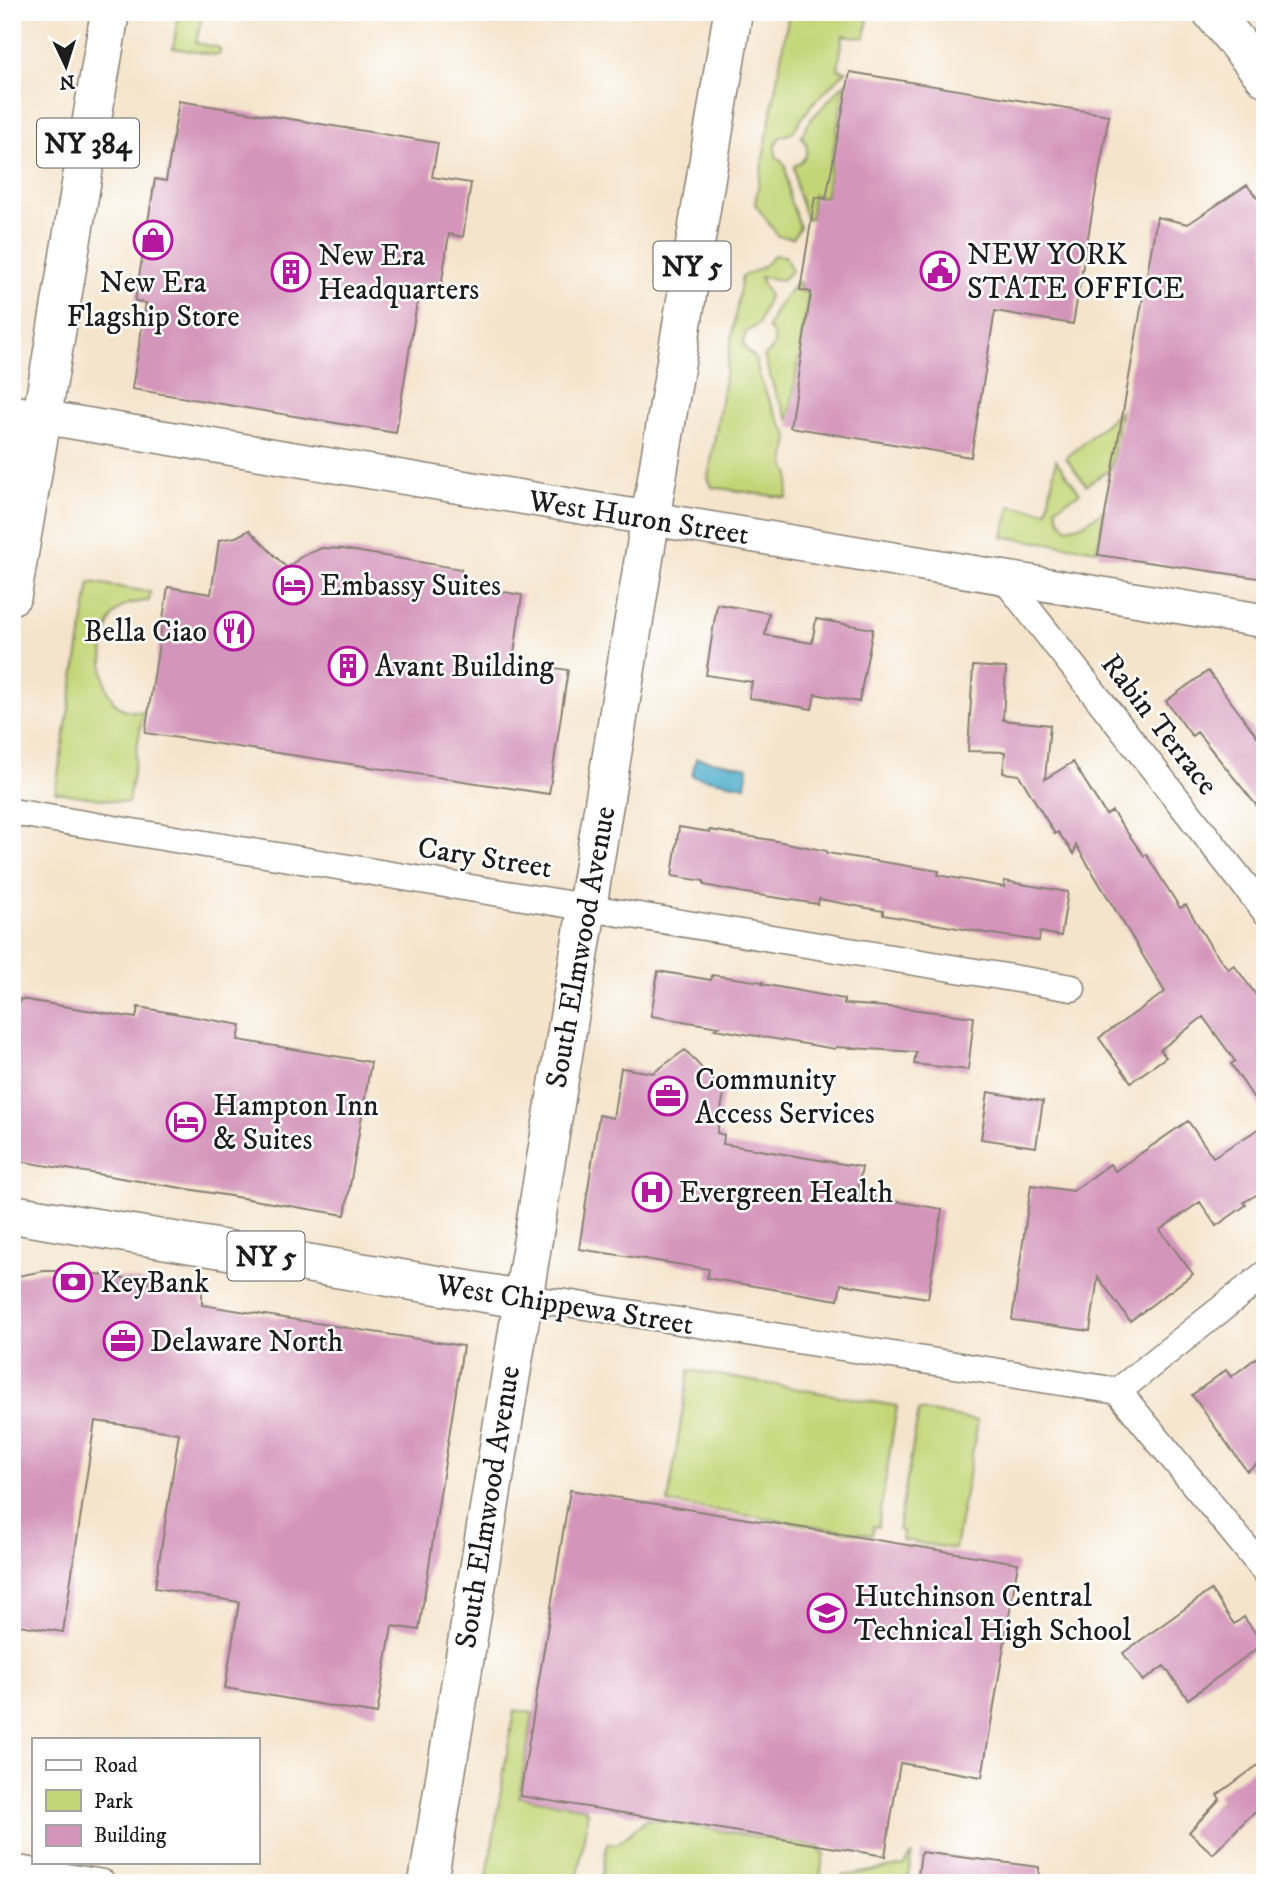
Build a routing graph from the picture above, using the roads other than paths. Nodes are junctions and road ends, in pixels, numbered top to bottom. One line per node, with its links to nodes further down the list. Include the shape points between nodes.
1 (110, 12): 5 (main road, NY 384)
2 (733, 12): 6 (main road, South Elmwood Avenue / NY 5)
3 (1212, 12): 4 (main road)
4 (1265, 78)
5 (27, 414): 6 (street, West Huron Street); 8 (main road, NY 384)
6 (651, 519): 7 (street, West Huron Street); 11 (main road, South Elmwood Avenue / NY 5)
7 (1003, 577): 9 (street, West Huron Street); 12 (street, Rabin Terrace)
8 (12, 595)
9 (1265, 621)
10 (12, 813): 11 (street, Cary Street)
11 (587, 908): 13 (street, Cary Street); 16 (main road, South Elmwood Avenue / NY 5)
12 (1265, 911)
13 (1072, 988)
14 (12, 1214): 16 (main road, West Chippewa Street / NY 5)
15 (1265, 1274): 17 (street)
16 (521, 1299): 17 (street, West Chippewa Street); 21 (main road, South Elmwood Avenue)
17 (1118, 1391): 18 (street)
18 (1265, 1571)
19 (12, 1868): 20 (street)
20 (103, 1883)
21 (428, 1883)

